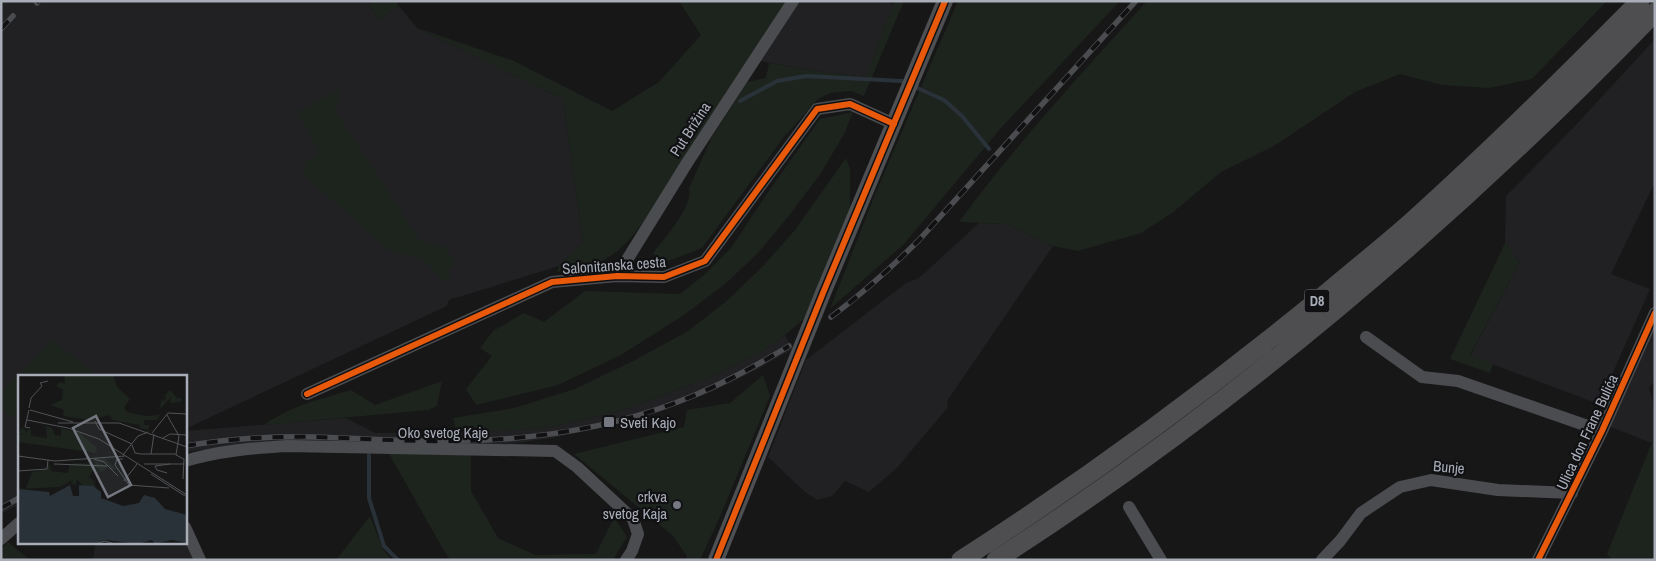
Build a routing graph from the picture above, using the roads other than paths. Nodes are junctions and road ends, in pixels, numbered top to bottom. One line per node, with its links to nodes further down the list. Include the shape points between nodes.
1 (793, 1): 6 (street, Put Brižina)
2 (945, 1): 5 (main road)
3 (1640, 1): 20 (highway, D8, via 1410,223 1303,312 1198,396 1105,464)
4 (1655, 12): 21 (highway, D8, via 1583,87 1428,231 1309,333 1209,412)
5 (894, 124): 6 (street, Salonitanska cesta, via 850,104 817,110 705,261 664,277); 19 (main road)
6 (617, 276): 9 (street, Salonitanska cesta, via 552,282)
7 (1655, 313): 10 (street, Ulica don Frane Bulića)
8 (1366, 337): 10 (street, via 1422,377 1458,381)
9 (307, 394)
10 (1602, 431): 12 (street, Ulica don Frane Bulića)
11 (186, 461): 18 (street, Oko svetog Kaje, via 220,453 286,446 555,451 577,466 633,519 638,534)
12 (1572, 493): 23 (street, Bunje, via 1498,490 1430,480 1400,487 1362,513); 24 (street, Ulica don Frane Bulića)
13 (1129, 507): 22 (street)
14 (18, 524): 16 (street)
15 (186, 529): 17 (street)
16 (1, 539)
17 (200, 560)
18 (626, 560)
19 (716, 560)
20 (961, 560)
21 (996, 560)
22 (1161, 560)
23 (1322, 560)
24 (1538, 560)

